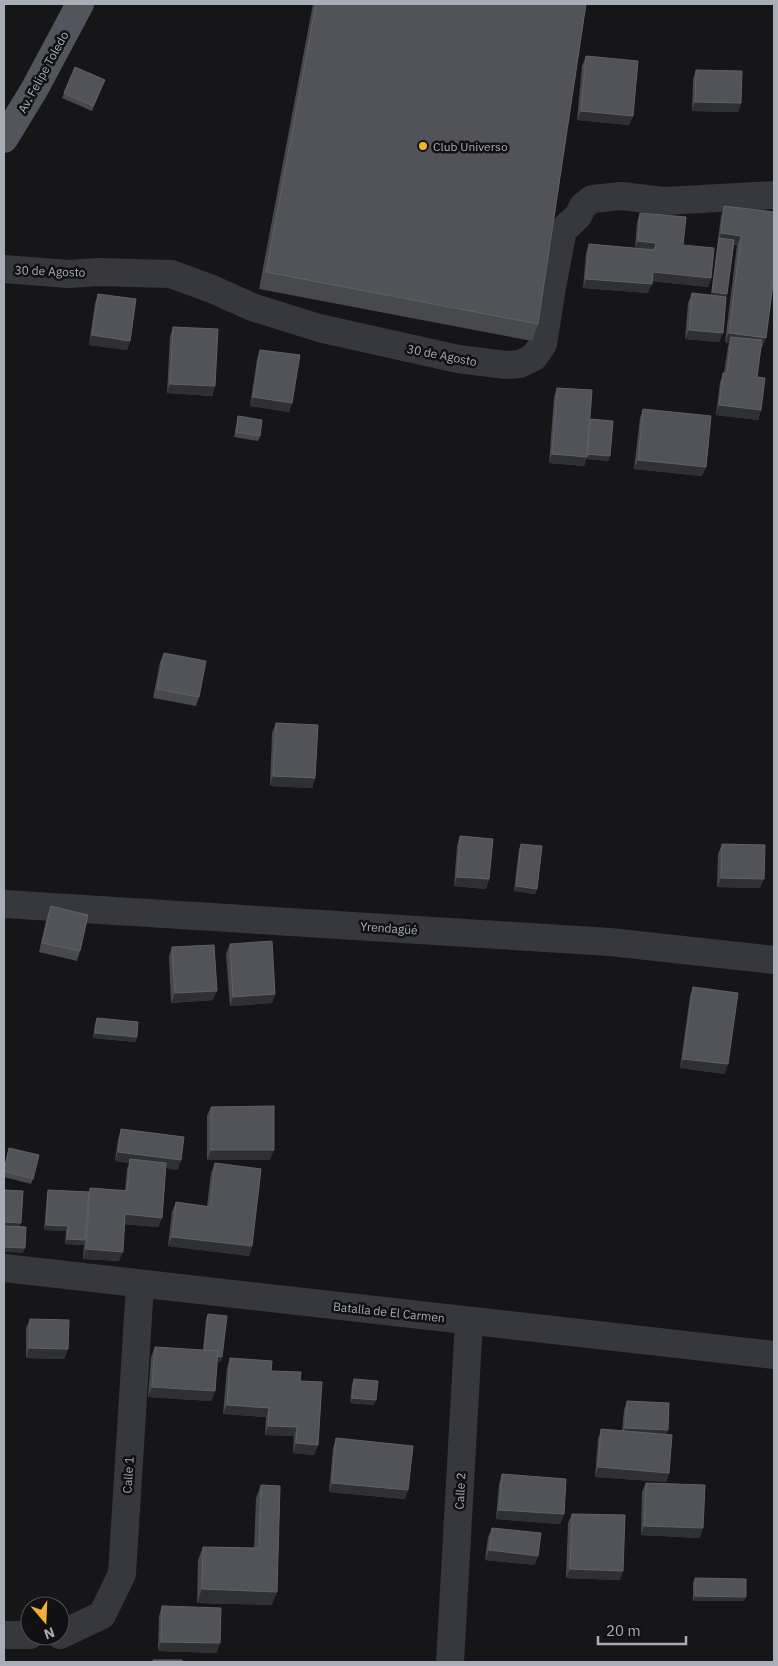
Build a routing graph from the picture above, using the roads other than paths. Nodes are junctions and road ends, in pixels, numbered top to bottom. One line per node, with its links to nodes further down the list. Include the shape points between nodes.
1 (80, 4): 2 (main road, Av. Felipe Toledo)
2 (4, 139)
3 (774, 195): 4 (street, 30 de Agosto, via 664,201 621,196 592,199 564,230 543,344 534,357 520,364 465,360 319,328 171,274 68,274)
4 (4, 269)
5 (4, 904): 6 (street, Yrendagüé, via 610,942)
6 (774, 960)
7 (4, 1268): 8 (street, Batalla de El Carmen)
8 (140, 1285): 9 (street, Batalla de El Carmen); 11 (street, Calle 1, via 122,1574 102,1615)
9 (469, 1321): 10 (street, Batalla de El Carmen); 14 (street, Calle 2)
10 (774, 1354)
11 (70, 1630)
12 (20, 1635): 13 (street)
13 (4, 1636)
14 (450, 1662)

